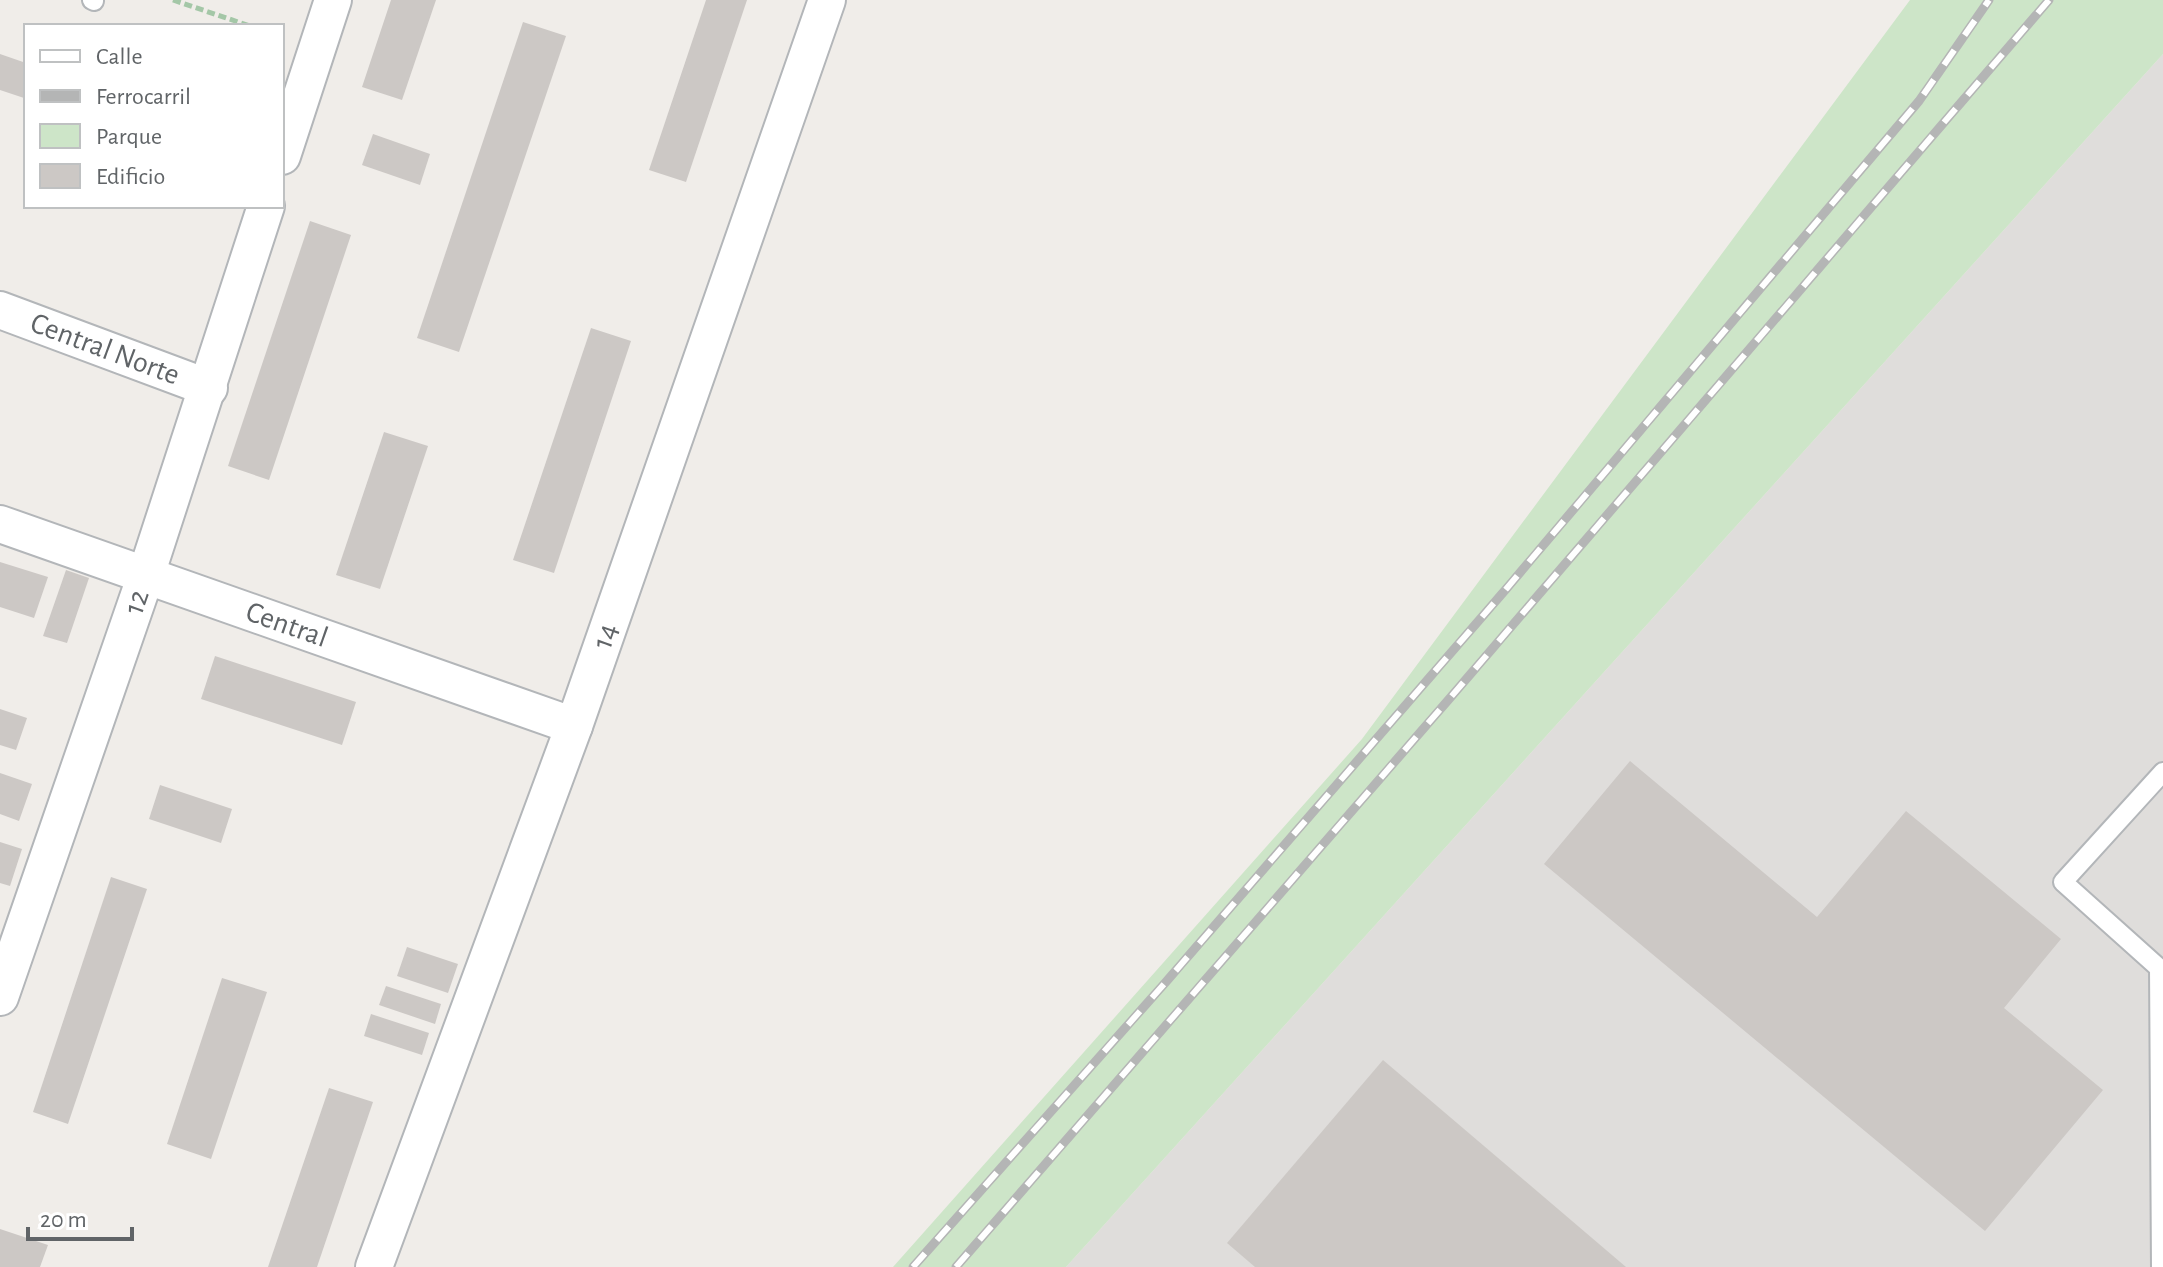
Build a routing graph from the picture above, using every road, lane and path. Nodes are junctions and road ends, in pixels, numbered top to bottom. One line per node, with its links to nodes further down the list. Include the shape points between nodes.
1 (173, 0): 4 (path)
2 (333, 0): 5 (street)
3 (827, 0): 11 (street, 14)
4 (244, 24)
5 (284, 150)
6 (265, 208): 8 (street, 12)
7 (0, 310): 8 (street, Central Norte)
8 (209, 388): 10 (street, 12)
9 (0, 524): 10 (street, Central)
10 (146, 575): 11 (street, Central); 13 (street, 12)
11 (574, 726): 14 (street, 14)
12 (2163, 772): 15 (lane, via 2063,882 2159,968)
13 (0, 997)
14 (374, 1267)
15 (2161, 1267)

